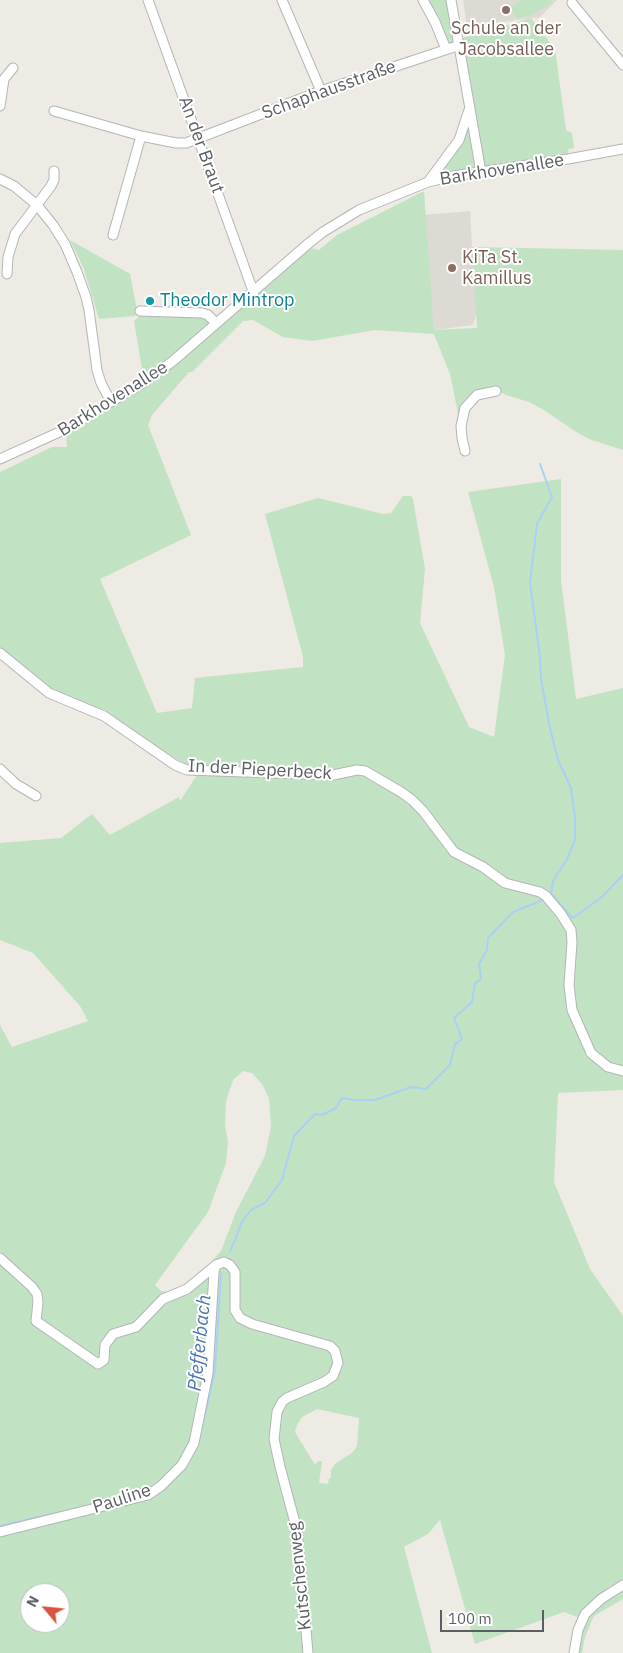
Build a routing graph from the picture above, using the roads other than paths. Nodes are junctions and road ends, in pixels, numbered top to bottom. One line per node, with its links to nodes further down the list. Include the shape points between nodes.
1 (148, 0): 15 (street, An der Braut)
2 (282, 0): 10 (street)
3 (423, 0): 7 (street)
4 (451, 0): 6 (street)
5 (572, 3): 8 (street)
6 (460, 46): 7 (street, Schaphausstraße); 12 (street)
7 (446, 49): 10 (street, Schaphausstraße)
8 (623, 65)
9 (13, 68): 11 (street, via 4,79)
10 (320, 91): 15 (street, Schaphausstraße)
11 (0, 106)
12 (470, 107): 18 (street); 20 (street, via 459,140)
13 (54, 111): 14 (street, Schaphausstraße)
14 (141, 136): 15 (street, Schaphausstraße, via 176,143); 22 (street)
15 (199, 138): 24 (street, An der Braut)
16 (623, 150): 18 (street, Barkhovenallee)
17 (54, 171): 21 (street, via 51,186)
18 (481, 172): 20 (street, Barkhovenallee)
19 (0, 179): 21 (street)
20 (428, 182): 24 (street, Barkhovenallee, via 359,210 323,232)
21 (37, 205): 23 (street, via 11,244); 28 (street, via 65,244 77,272 89,310 100,383)
22 (113, 235)
23 (7, 274)
24 (253, 291): 26 (street, Barkhovenallee)
25 (140, 312): 26 (street, via 202,313)
26 (216, 323): 28 (street, Barkhovenallee, via 173,361)
27 (496, 391): 29 (street, via 477,395 465,408 461,426)
28 (111, 402): 30 (street, Barkhovenallee, via 66,429)
29 (465, 451)
30 (0, 459)
31 (0, 653): 34 (street, In der Pieperbeck, via 49,693 104,716 187,770 333,775 357,770 372,774 412,800 459,855 505,883 540,892 562,914 572,942 569,985 572,1010 591,1053 608,1067)
32 (0, 769): 33 (street)
33 (36, 796)
34 (623, 1071)
35 (0, 1258): 36 (street, via 35,1291 38,1302 36,1320 99,1364 104,1360 105,1345 112,1334 138,1326 163,1300 187,1288)
36 (216, 1264): 37 (street, Pauline, via 208,1373 194,1443 179,1469 148,1495); 39 (street, Kutschenweg, via 226,1262 235,1272 235,1310 242,1320 330,1346 338,1358 336,1371 328,1380 282,1402 277,1412 274,1439 297,1530)
37 (0, 1532)
38 (623, 1585): 40 (street, via 601,1599 586,1614 578,1630)
39 (308, 1653)
40 (574, 1653)

